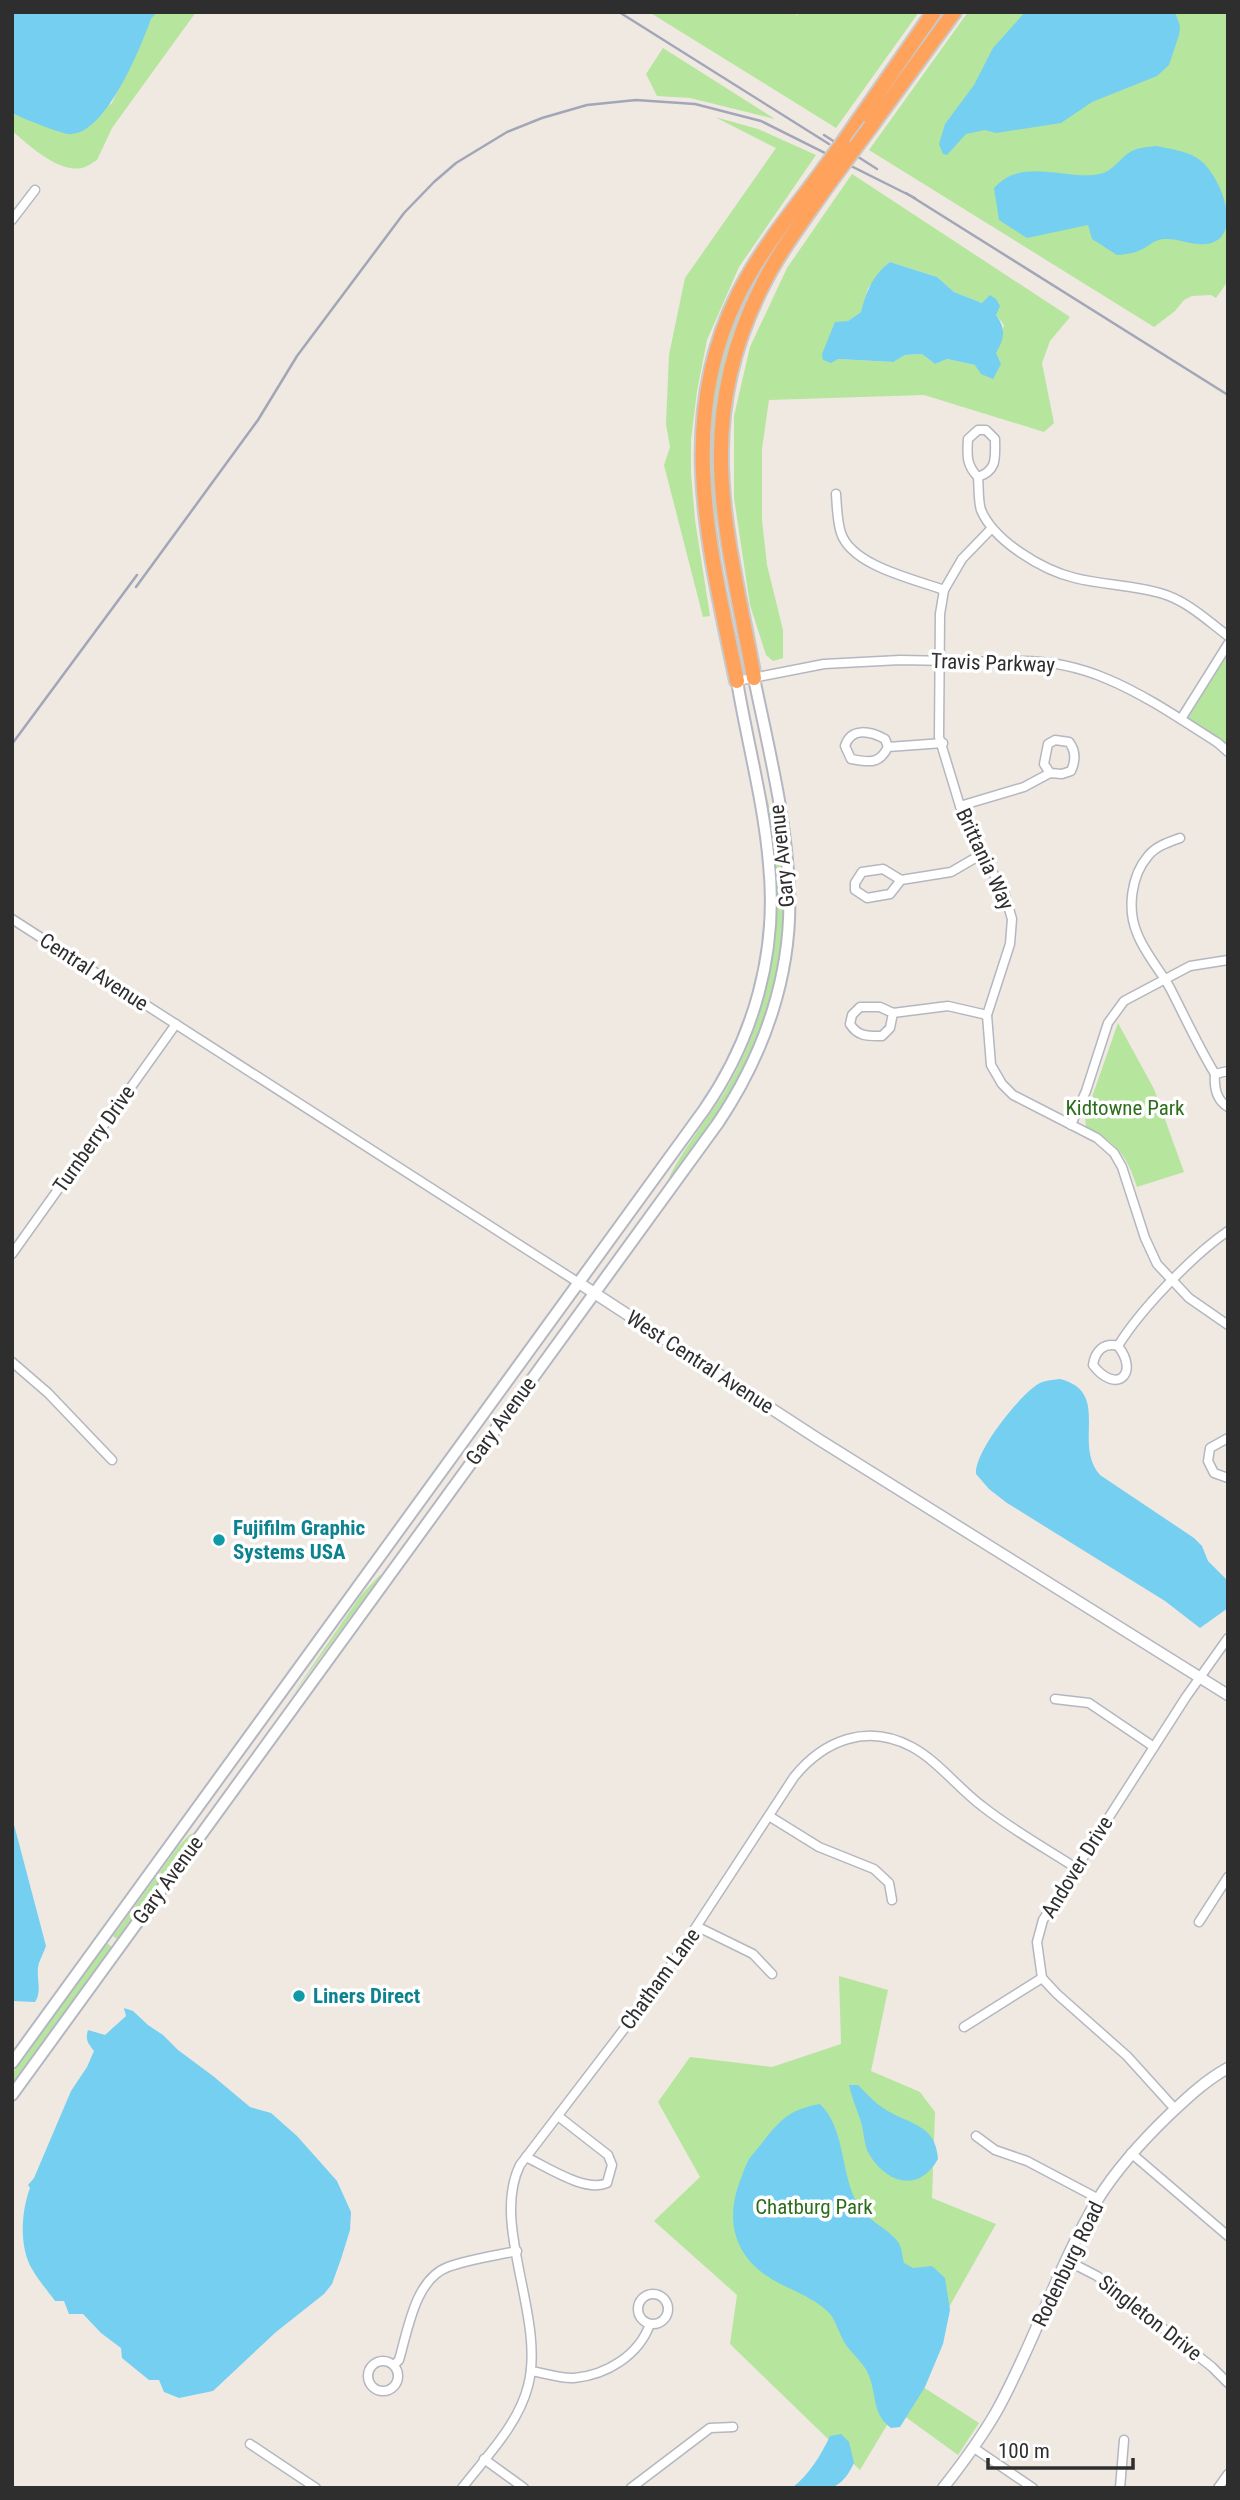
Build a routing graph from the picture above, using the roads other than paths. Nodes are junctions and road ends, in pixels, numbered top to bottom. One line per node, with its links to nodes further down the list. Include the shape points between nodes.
1 (934, 12): 3 (highway)
2 (954, 12): 3 (highway)
3 (865, 123): 4 (highway, bridge)
4 (821, 184): 14 (highway, via 761,287 736,349 723,407 721,489); 15 (highway, via 765,249 737,296 705,404 704,499)
5 (34, 190): 6 (street)
6 (12, 220)
7 (978, 477): 7 (street, via 995,463 995,439 978,429 968,439 967,463); 9 (street, via 980,508)
8 (836, 494): 10 (street, via 840,532 857,555)
9 (992, 528): 10 (street, via 962,559); 11 (street, via 1054,571 1173,597)
10 (944, 590): 13 (street, Brittania Way)
11 (1228, 636)
12 (1228, 644): 16 (street)
13 (940, 662): 14 (street, Travis Parkway, via 824,664); 16 (street, Travis Parkway, via 1024,660 1066,666 1137,691); 17 (street, Brittania Way, via 939,737)
14 (754, 678): 15 (street, Travis Parkway); 39 (main road, Gary Avenue, via 788,872 787,942 778,991 755,1058 728,1108)
15 (737, 681): 38 (main road, Gary Avenue, via 769,862 770,929 759,994 744,1040 718,1091)
16 (1181, 719): 19 (street, Travis Parkway)
17 (943, 743): 18 (street); 21 (street, Brittania Way)
18 (888, 747): 18 (street, via 871,762 851,760 845,746 855,732 877,735)
19 (1228, 752)
20 (1050, 773): 20 (street, via 1071,771 1074,748 1069,742 1048,744 1044,764); 21 (street, via 1024,787)
21 (960, 806): 23 (street, Brittania Way)
22 (1180, 838): 27 (street, via 1158,846 1148,856 1133,891 1137,933)
23 (982, 854): 24 (street, via 951,872); 29 (street, Brittania Way, via 1004,892 1012,919 1010,944)
24 (901, 880): 24 (street, via 890,894 867,898 855,890 862,872 883,869)
25 (12, 919): 30 (street, Central Avenue)
26 (1228, 960): 27 (street, via 1189,966)
27 (1165, 979): 32 (street); 34 (street, via 1124,1001 1111,1017)
28 (892, 1013): 28 (street, via 890,1028 882,1036 862,1035 850,1024 860,1007 880,1007); 29 (street, via 948,1006)
29 (987, 1014): 34 (street, Brittania Way, via 991,1065 1002,1084 1026,1103)
30 (176, 1024): 36 (street, Turnberry Drive); 38 (street, West Central Avenue)
31 (1228, 1071): 32 (street)
32 (1215, 1074): 33 (street, via 1214,1085)
33 (1228, 1107)
34 (1071, 1125): 37 (street, Brittania Way, via 1114,1153 1152,1255)
35 (1228, 1231): 37 (street)
36 (12, 1254)
37 (1172, 1280): 40 (street, Brittania Way); 41 (street)
38 (579, 1283): 39 (street, West Central Avenue); 60 (main road, Gary Avenue)
39 (595, 1294): 47 (street, West Central Avenue); 62 (main road, Gary Avenue)
40 (1228, 1325)
41 (1118, 1346): 41 (street, via 1104,1346 1094,1356 1093,1365 1109,1380 1118,1381 1128,1370)
42 (12, 1362): 44 (street)
43 (1228, 1438): 45 (street, via 1210,1448 1208,1461 1214,1473)
44 (112, 1460)
45 (1228, 1478)
46 (1228, 1637): 47 (street, Andover Drive)
47 (1199, 1678): 48 (street, West Central Avenue); 50 (street, Andover Drive)
48 (1228, 1695)
49 (1055, 1699): 50 (street, via 1090,1703)
50 (1154, 1747): 52 (street, Andover Drive)
51 (769, 1816): 52 (street, Chatham Lane, via 794,1777 817,1753 863,1735 893,1739 912,1747 984,1808); 54 (street, via 819,1847 874,1869 889,1882); 56 (street, Chatham Lane)
52 (1076, 1868): 58 (street, Andover Drive, via 1039,1930)
53 (1228, 1877): 55 (street)
54 (892, 1900)
55 (1199, 1922)
56 (698, 1927): 57 (street, via 753,1954); 64 (street, Chatham Lane)
57 (772, 1974)
58 (1042, 1978): 59 (street); 63 (street, via 1127,2056)
59 (964, 2027)
60 (12, 2063)
61 (1228, 2068): 63 (street, Rodenburg Road)
62 (12, 2095)
63 (1175, 2109): 66 (street, Rodenburg Road)
64 (558, 2116): 67 (street, Chatham Lane); 67 (street, via 608,2155 612,2165 607,2183 586,2185)
65 (976, 2136): 68 (street, via 995,2150 1027,2161)
66 (1131, 2153): 68 (street, Rodenburg Road); 69 (street)
67 (526, 2157): 70 (street, Chatham Lane, via 511,2191)
68 (1099, 2199): 71 (street, Rodenburg Road)
69 (1228, 2236)
70 (517, 2251): 73 (street, via 446,2267 432,2278 418,2301 400,2360); 74 (street, Chatham Lane)
71 (1066, 2260): 75 (street, Singleton Drive, via 1097,2276); 79 (street, Rodenburg Road, via 1010,2386)
72 (650, 2324): 74 (street, via 646,2336 610,2369 572,2378)
73 (394, 2365)
74 (531, 2371): 80 (street, Chatham Lane, via 517,2414)
75 (1228, 2383)
76 (733, 2427): 86 (street, via 710,2428)
77 (1124, 2440): 89 (street)
78 (250, 2444): 82 (street)
79 (974, 2448): 87 (street, Rodenburg Road); 88 (street)
80 (484, 2459): 84 (street, Chatham Lane); 85 (street)
81 (1228, 2474): 90 (street)
82 (305, 2485): 83 (street)
83 (316, 2488)
84 (461, 2488)
85 (524, 2488)
86 (631, 2488)
87 (943, 2488)
88 (1032, 2488)
89 (1120, 2488)
90 (1218, 2488)

